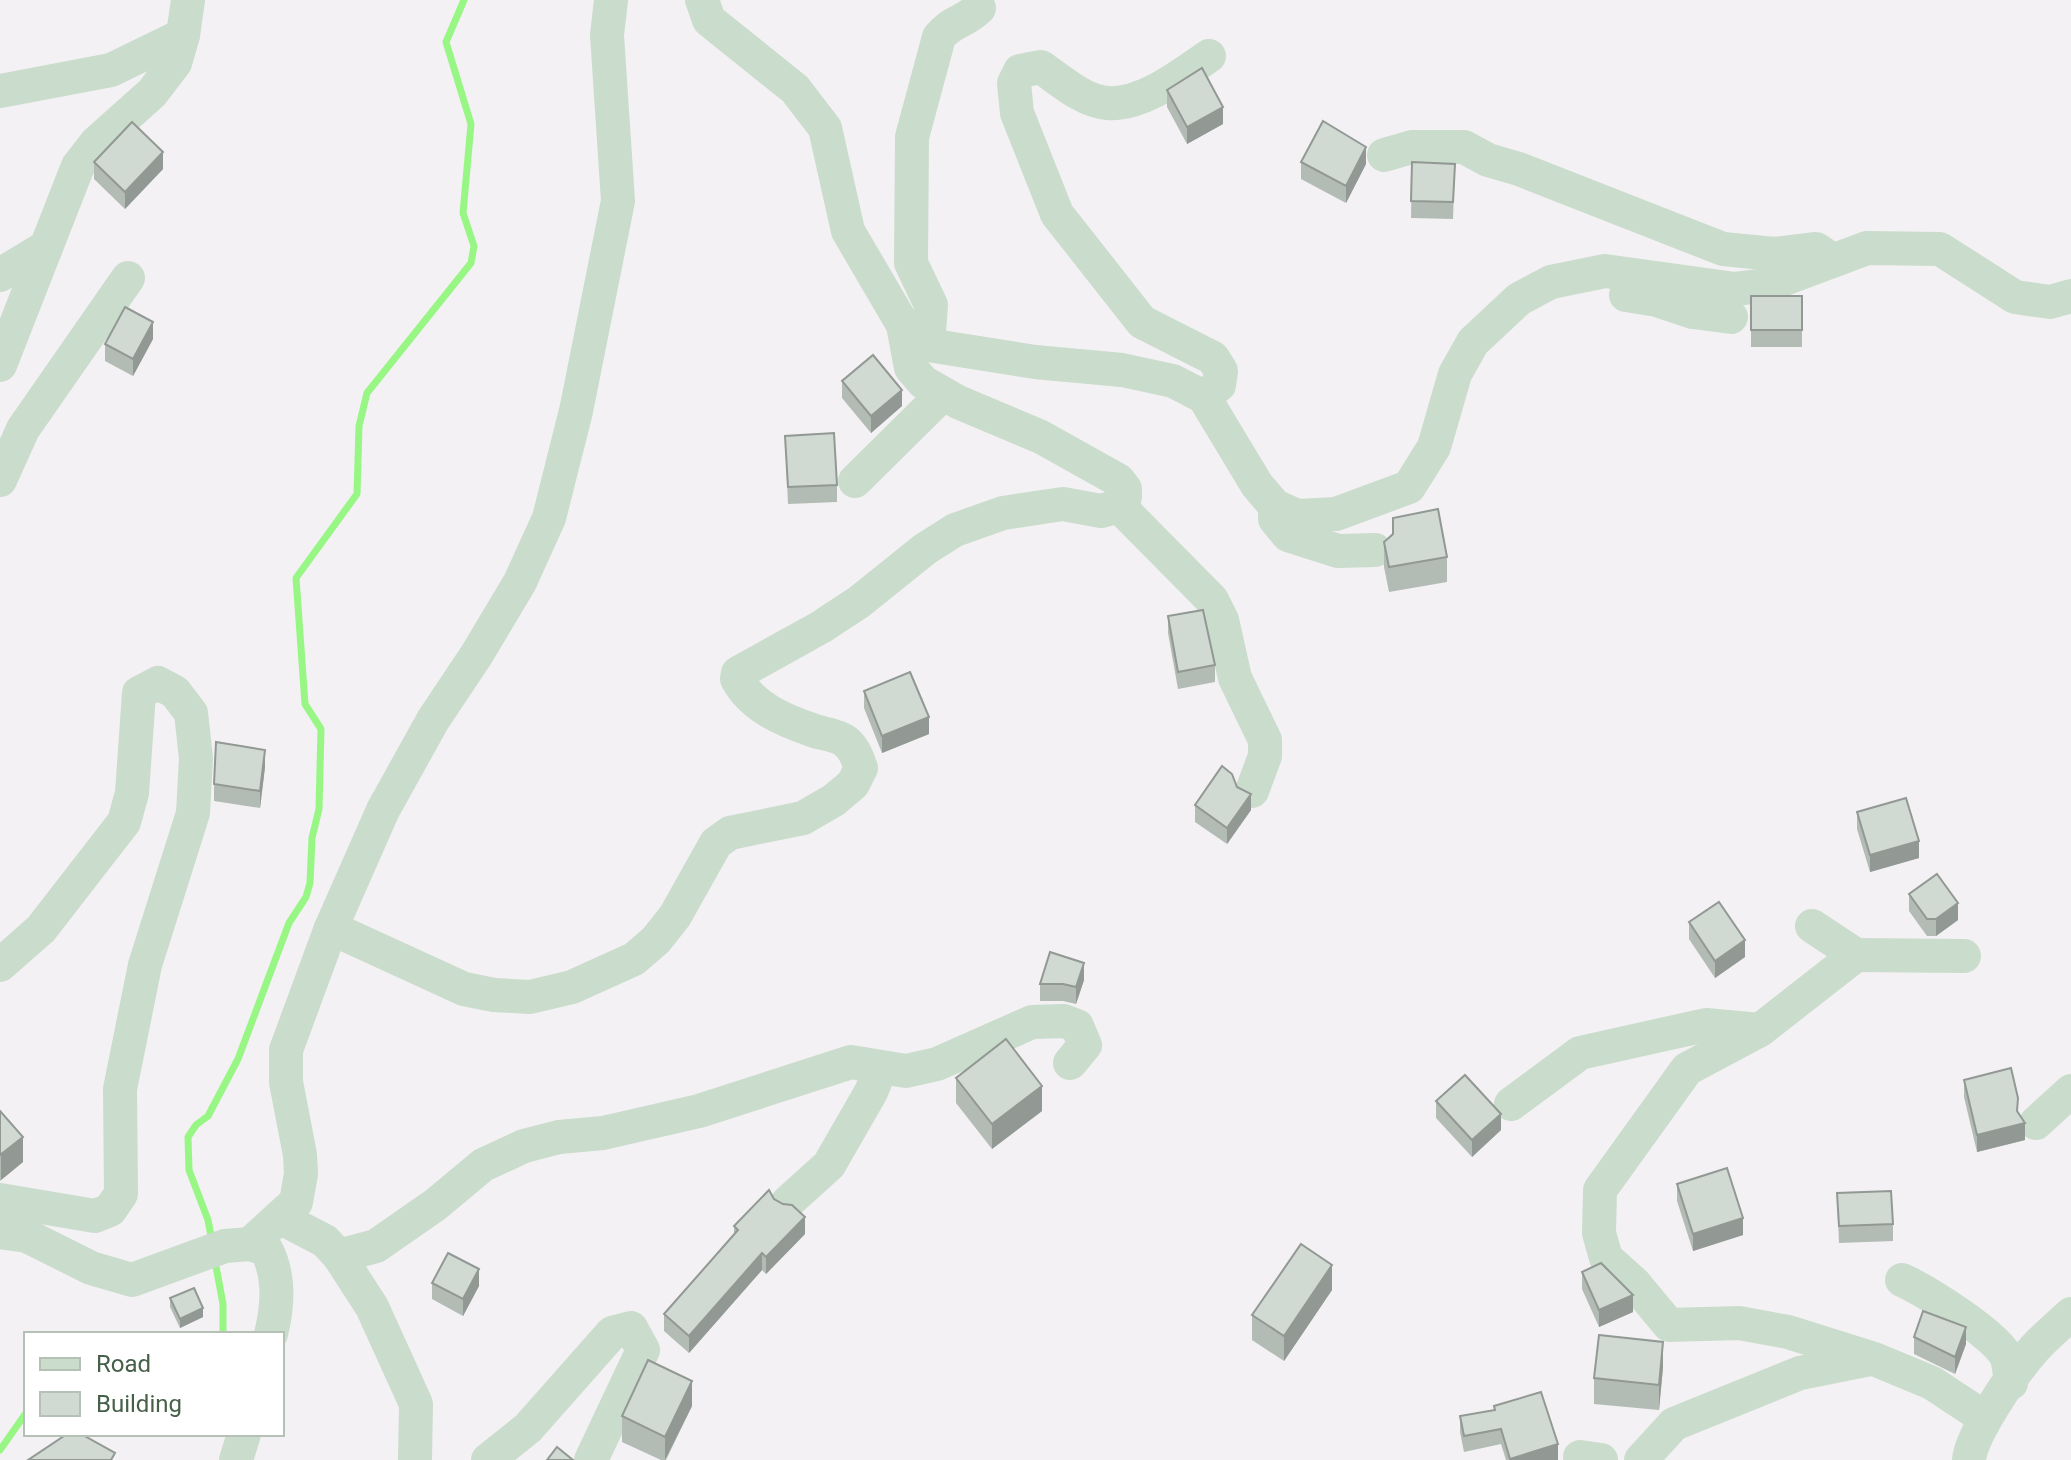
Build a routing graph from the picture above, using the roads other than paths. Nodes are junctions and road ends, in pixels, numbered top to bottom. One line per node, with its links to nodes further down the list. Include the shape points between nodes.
1 (188, 0): 5 (street)
2 (611, 0): 27 (street, via 607,35 618,201 549,518 520,582 383,810)
3 (702, 0): 16 (street, via 709,20 795,89 825,128 848,231)
4 (979, 8): 16 (street, via 939,37 912,137 911,263 931,305)
5 (183, 35): 7 (street, via 111,70); 9 (street, via 175,63 152,93 78,166)
6 (1209, 56): 19 (street, via 1149,95 1107,103 1081,94 1041,67 1020,71 1014,83 1017,113 1057,214 1142,322 1213,358 1221,371 1219,385)
7 (0, 91)
8 (1384, 155): 10 (street, via 1412,147 1464,147 1723,249 1774,254 1816,249)
9 (46, 247): 11 (street); 17 (street)
10 (1832, 260): 13 (street, via 1768,285 1735,289 1605,271); 14 (street, via 1867,248 1940,249 2015,297 2050,302)
11 (0, 275)
12 (128, 278): 20 (street, via 23,429)
13 (1551, 282): 15 (street); 23 (street, via 1519,299 1473,342 1455,374 1434,447 1409,487 1336,514 1297,516)
14 (2071, 296)
15 (1731, 317)
16 (915, 335): 18 (street, via 911,368); 19 (street, via 1035,362 1122,370 1173,381)
17 (0, 365)
18 (943, 394): 21 (street); 22 (street, via 1041,437 1118,480 1125,489)
19 (1204, 397): 23 (street)
20 (0, 480)
21 (855, 481)
22 (1119, 506): 25 (street, via 1212,600 1222,620 1235,678 1265,740); 27 (street, via 1101,511 1063,504 1003,513 955,530 859,602 738,673 740,685 757,704 777,717 843,740 861,768 853,784 803,818 730,833 716,843 675,916 634,959 572,987 530,997 494,995 464,989)
23 (1275, 506): 24 (street, via 1275,519 1288,535 1338,551)
24 (1375, 550)
25 (1252, 791)
26 (1812, 926): 28 (street)
27 (331, 928): 39 (street, via 286,1050 301,1174 296,1202)
28 (1856, 955): 29 (street); 31 (street)
29 (1964, 956)
30 (0, 965): 37 (street, via 41,929 124,822 132,793 139,693 158,683 175,692 191,713 196,758 193,813 145,965 120,1089 121,1194 110,1210 95,1216)
31 (1760, 1030): 35 (street, via 1706,1025 1580,1053); 46 (street, via 1687,1069 1600,1190 1599,1233 1606,1258 1669,1325 1739,1323)
32 (1070, 1063): 33 (street, via 1085,1045 1077,1026 1064,1021 1032,1022 937,1064 906,1071)
33 (881, 1068): 38 (street, via 829,1165); 42 (street, via 851,1062 699,1111 524,1146 483,1165 376,1246)
34 (2071, 1091): 36 (street)
35 (1511, 1104)
36 (2036, 1123)
37 (0, 1200)
38 (788, 1202)
39 (281, 1218): 41 (street); 42 (street, via 325,1241)
40 (0, 1232): 41 (street, via 27,1236 91,1268 132,1280)
41 (227, 1247): 45 (street, via 266,1249 274,1264)
42 (339, 1256): 51 (street, via 372,1307 416,1404)
43 (1902, 1280): 47 (street, via 1985,1334 2006,1356)
44 (2071, 1314): 47 (street, via 2034,1349)
45 (271, 1332)
46 (1874, 1359): 48 (street, via 1932,1383); 54 (street, via 1800,1373 1674,1424)
47 (2011, 1383): 48 (street)
48 (1985, 1418): 55 (street)
49 (243, 1436): 50 (street)
50 (236, 1460)
51 (415, 1460)
52 (488, 1460): 53 (street, via 528,1428 612,1333 631,1328 643,1350)
53 (591, 1460)
54 (1641, 1460)
55 (1969, 1460)

